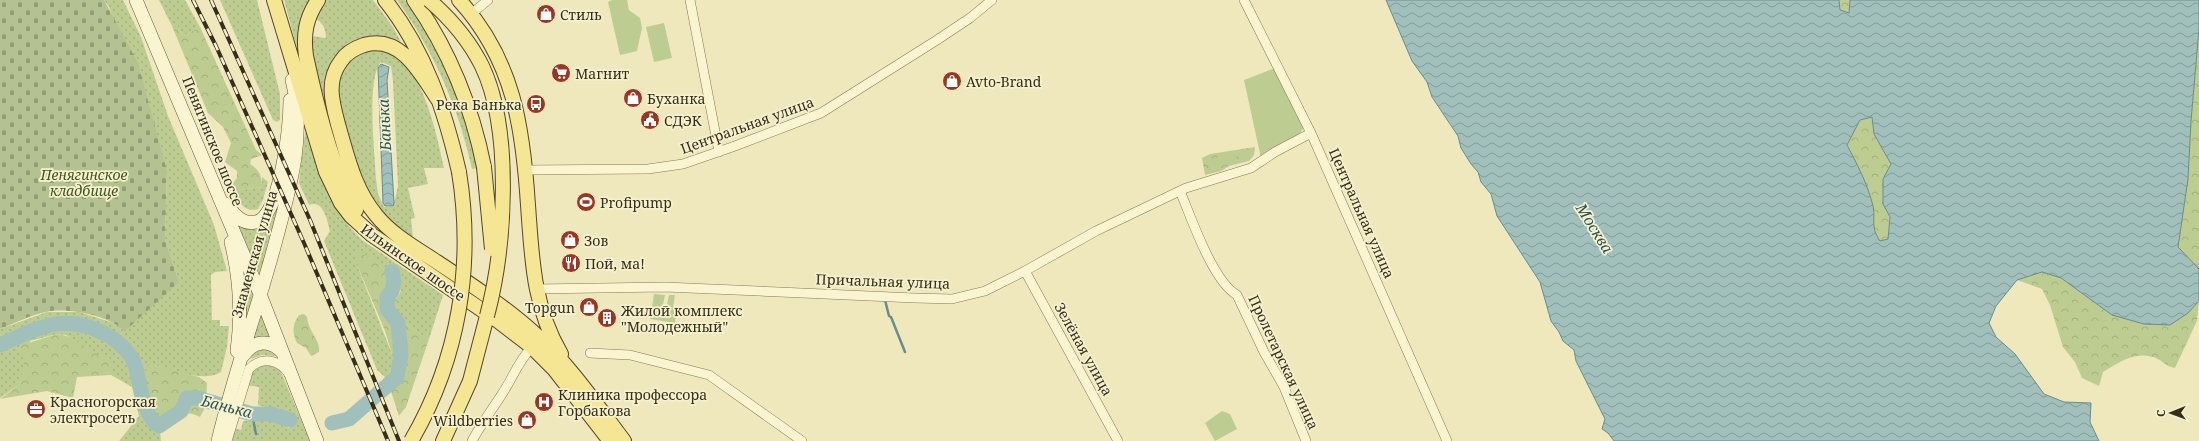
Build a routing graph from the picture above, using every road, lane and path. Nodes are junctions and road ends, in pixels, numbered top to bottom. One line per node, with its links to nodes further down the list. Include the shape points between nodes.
1 (136, 0): 20 (main road, Пенягинское шоссе)
2 (274, 0): 13 (main road, Ильинское шоссе)
3 (318, 0): 21 (main road, via 306,23 306,56 335,161 349,198)
4 (385, 0): 15 (main road, via 422,57)
5 (414, 0): 25 (main road, bridge, via 438,38 463,90 484,167 492,253)
6 (429, 0): 25 (main road, bridge, via 446,14 469,42 492,94 498,121 502,195 500,247 496,281)
7 (459, 0): 12 (main road)
8 (488, 0): 12 (street)
9 (690, 0): 17 (street)
10 (992, 0): 17 (street, Центральная улица, via 937,40 820,113)
11 (1244, 0): 16 (street, Центральная улица)
12 (470, 15): 18 (main road, via 492,45 506,77 517,110)
13 (283, 30): 14 (main road); 21 (main road, Ильинское шоссе, via 332,186 361,227)
14 (290, 72): 20 (main road, via 287,141 270,209 261,220 246,222); 24 (main road, Знаменская улица, via 297,103 297,145 292,179)
15 (439, 102): 30 (main road, via 414,64 390,46 368,44 354,49 342,59 332,81 332,97 347,157 360,190 385,224 418,250 506,309 536,334); 37 (main road, bridge, via 459,172 464,214 465,242 460,307 442,377)
16 (1311, 133): 19 (street, Причальная улица, via 1251,168); 45 (street, Центральная улица)
17 (719, 152): 18 (street, Центральная улица, via 683,164 648,169)
18 (526, 170): 23 (main road)
19 (1180, 191): 22 (street, Причальная улица, via 1096,231); 44 (street, Пролетарская улица, via 1206,253 1228,290 1237,295 1284,387)
20 (220, 199): 24 (main road, Пенягинское шоссе); 32 (main road, via 236,262 239,285 239,335)
21 (385, 244): 26 (main road, Ильинское шоссе)
22 (1025, 271): 23 (street, Причальная улица, via 985,290 952,299 665,287); 43 (street, Зелёная улица)
23 (535, 289): 30 (main road, via 547,327)
24 (260, 294): 27 (main road, Пенягинское шоссе); 29 (main road, Знаменская улица)
25 (487, 316): 38 (main road, via 470,381)
26 (532, 347): 39 (street, via 521,359); 40 (main road, Ильинское шоссе)
27 (283, 353): 29 (main road, via 273,344 261,342 252,346); 31 (main road, Пенягинское шоссе)
28 (590, 353): 42 (street, via 630,355 708,375)
29 (241, 359): 32 (main road, Знаменская улица)
30 (572, 373): 41 (main road)
31 (294, 382): 32 (street, via 285,368 270,360 261,361 249,369); 36 (main road, Пенягинское шоссе)
32 (234, 392): 33 (main road, Знаменская улица)
33 (228, 420): 34 (main road, Знаменская улица); 35 (street)
34 (218, 441)
35 (227, 441)
36 (317, 441)
37 (411, 441)
38 (443, 441)
39 (472, 441)
40 (610, 441)
41 (624, 441)
42 (802, 441)
43 (1118, 441)
44 (1306, 441)
45 (1447, 441)

